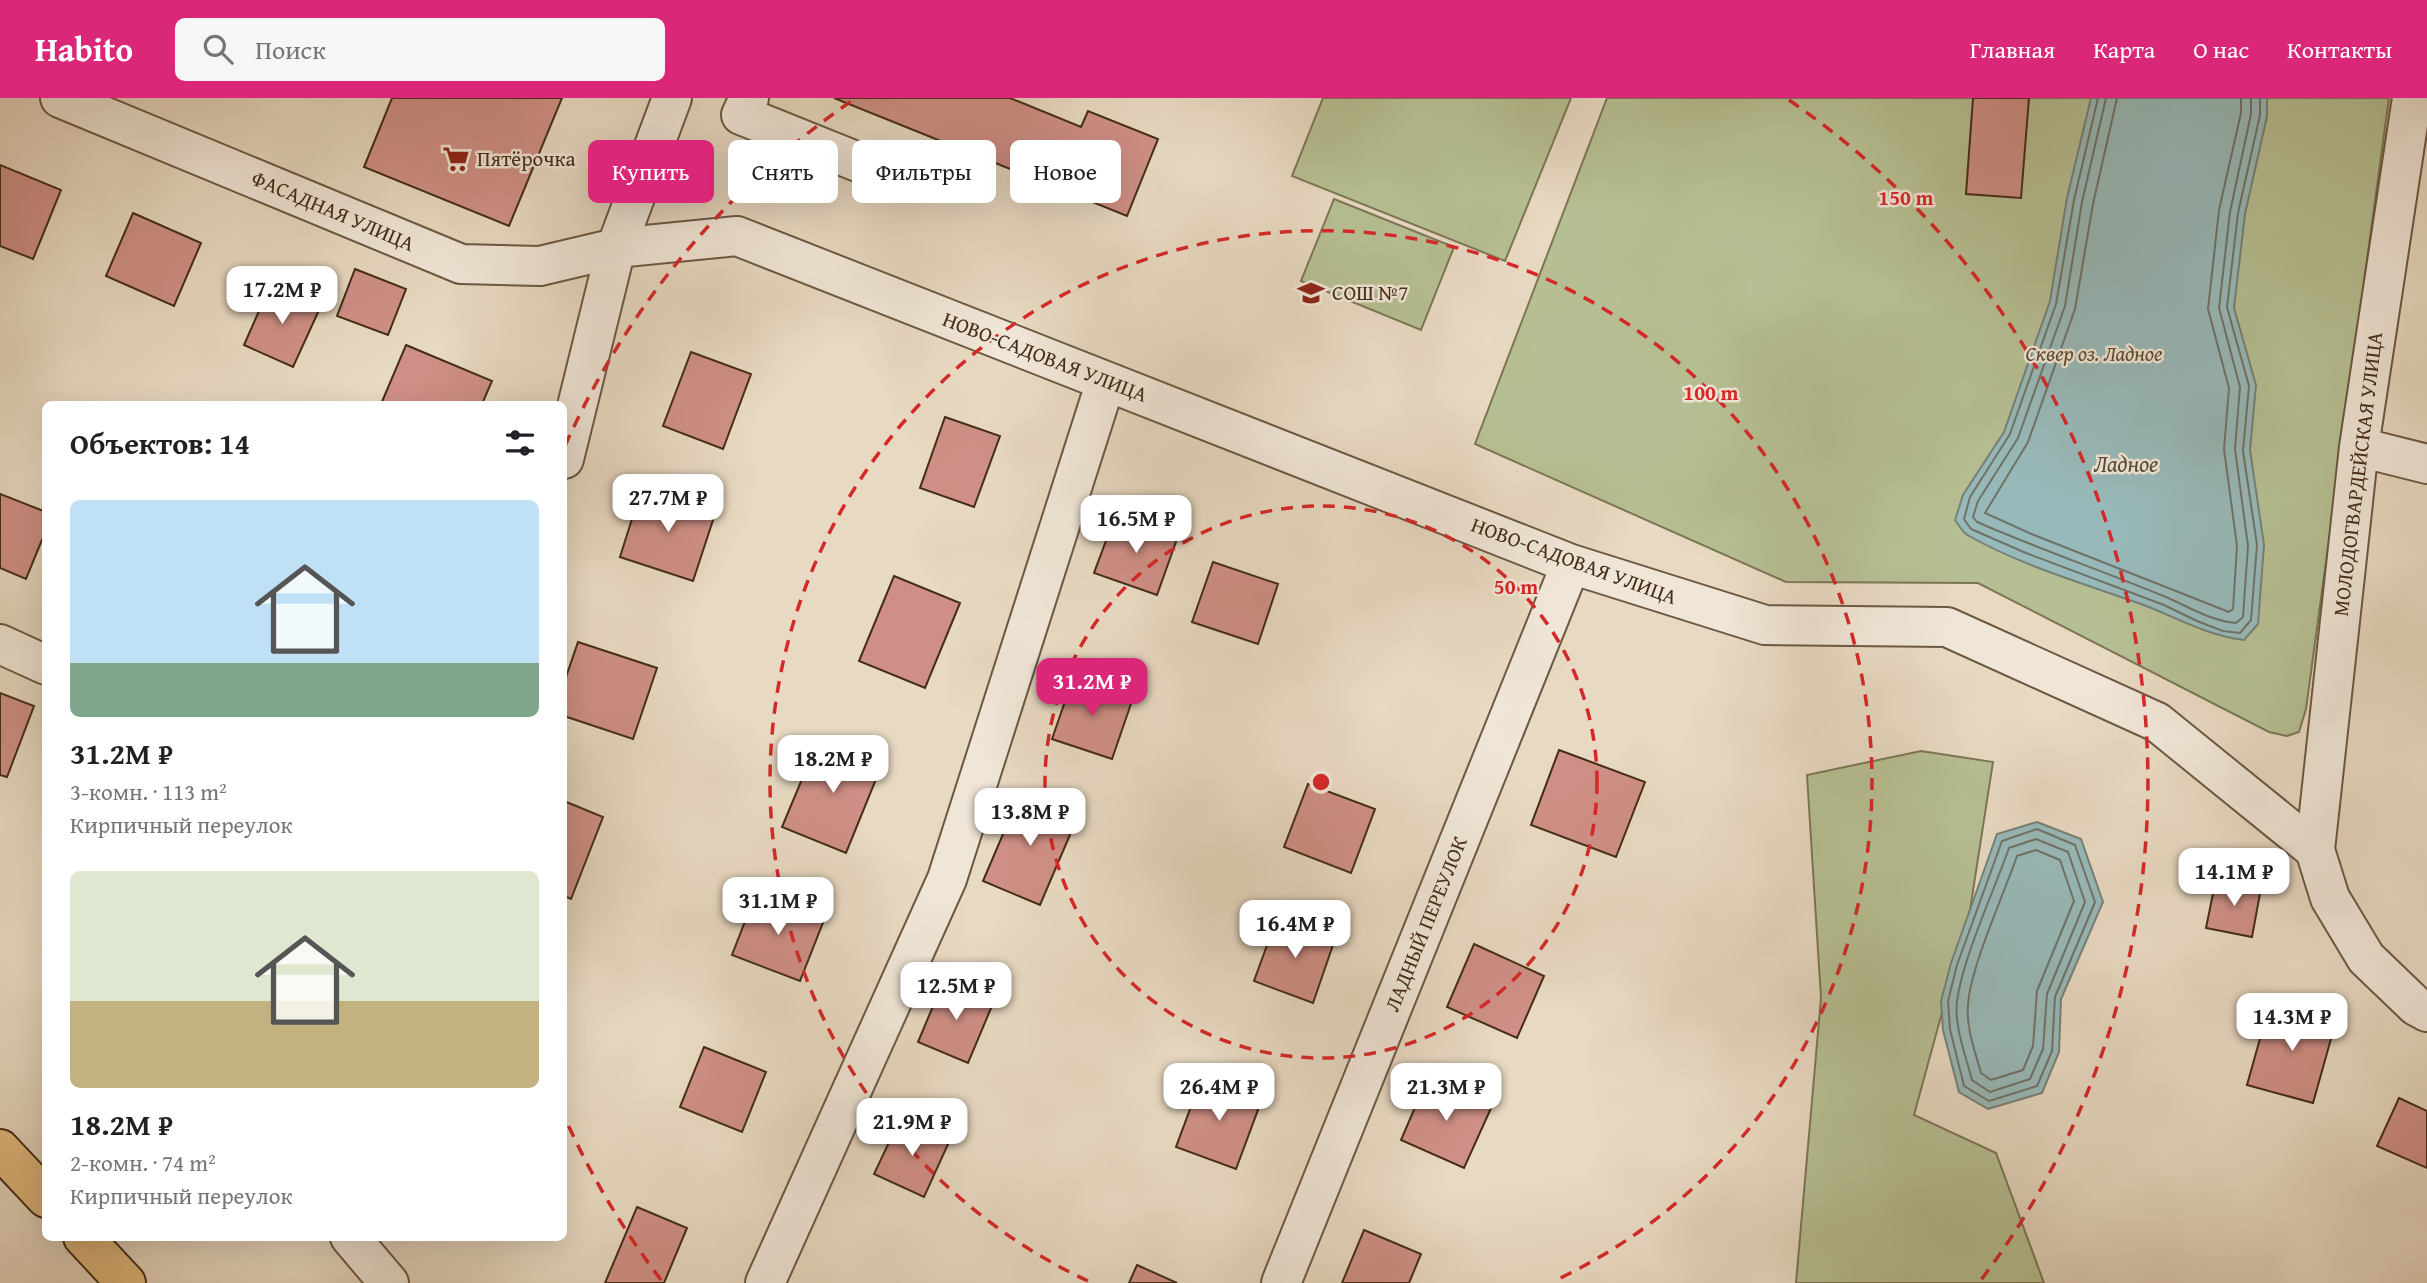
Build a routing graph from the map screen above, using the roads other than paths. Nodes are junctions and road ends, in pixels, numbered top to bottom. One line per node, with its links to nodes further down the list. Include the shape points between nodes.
1 (60, 98): 6 (street, ФАСАДНАЯ УЛИЦА, via 461,264 540,266)
2 (672, 98): 6 (street)
3 (748, 98): 5 (street, via 741,115)
4 (2412, 98): 9 (street, МОЛОДОГВАРДЕЙСКАЯ УЛИЦА)
5 (852, 160)
6 (616, 248): 7 (street, НОВО-САДОВАЯ УЛИЦА, via 737,236); 8 (street)
7 (1106, 381): 11 (street, НОВО-САДОВАЯ УЛИЦА); 22 (street, via 947,879)
8 (567, 447)
9 (2359, 447): 10 (street); 14 (street, МОЛОДОГВАРДЕЙСКАЯ УЛИЦА)
10 (2427, 464)
11 (1571, 564): 14 (street, НОВО-САДОВАЯ УЛИЦА, via 1765,625 1947,627 2157,722); 23 (street, ЛАДНЫЙ ПЕРЕУЛОК)
12 (0, 644): 13 (street)
13 (42, 663)
14 (2315, 850): 15 (street, via 2330,898 2366,958)
15 (2427, 1012)
16 (0, 1149): 17 (main road)
17 (42, 1194)
18 (87, 1241): 20 (main road)
19 (353, 1241): 21 (street)
20 (126, 1283)
21 (389, 1283)
22 (765, 1283)
23 (1282, 1283)

